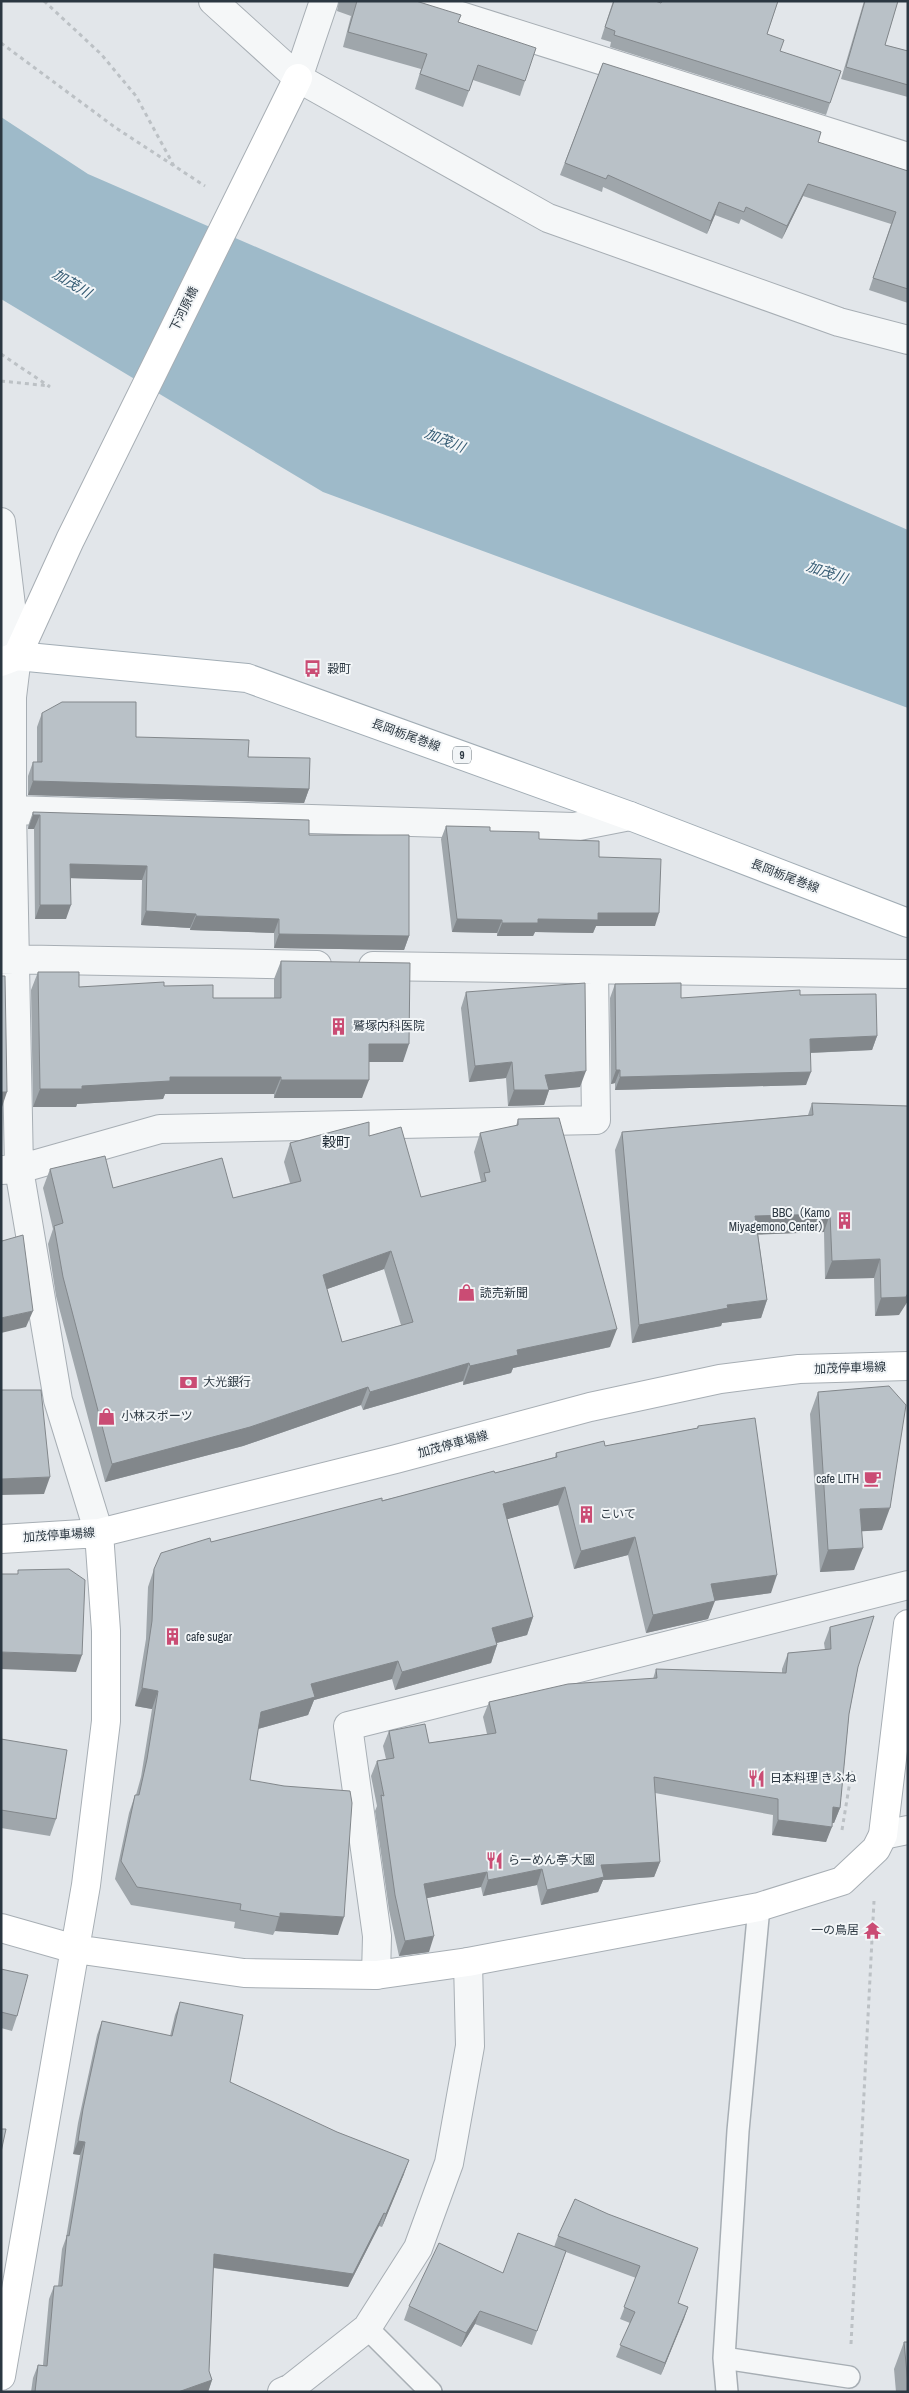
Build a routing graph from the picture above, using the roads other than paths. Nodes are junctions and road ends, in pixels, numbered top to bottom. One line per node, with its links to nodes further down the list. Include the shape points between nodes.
1 (213, 1): 4 (street)
2 (324, 1): 4 (street)
3 (413, 1): 5 (street)
4 (298, 78): 6 (street, via 548,218 839,322); 8 (street, 下河原橋)
5 (908, 157)
6 (908, 340)
7 (1, 522): 8 (street)
8 (9, 659): 9 (street); 11 (street, 長岡栃尾巻線 / 9, via 247,678)
9 (7, 699): 10 (street)
10 (12, 810): 11 (street, via 574,827); 13 (street)
11 (630, 816): 12 (street, 長岡栃尾巻線 / 9)
12 (908, 923)
13 (8, 959): 14 (street); 16 (street)
14 (594, 970): 15 (street); 16 (street, via 596,1120 160,1129)
15 (908, 974)
16 (10, 1170): 18 (street, via 58,1400)
17 (908, 1366): 18 (street, 加茂停車場線, via 799,1369 720,1379 590,1407 396,1459)
18 (99, 1532): 19 (street, 加茂停車場線); 25 (street, via 106,1631 106,1721)
19 (1, 1539)
20 (908, 1585): 27 (street, via 348,1726 377,1936)
21 (908, 1624): 22 (street)
22 (889, 1838): 23 (street, via 842,1881)
23 (759, 1907): 26 (street); 29 (lane, via 738,2132)
24 (1, 1928): 25 (street)
25 (75, 1949): 27 (street, via 244,1973); 30 (street)
26 (468, 1962): 27 (street); 28 (street, via 470,2046 449,2163 418,2248)
27 (376, 1975)
28 (367, 2328): 32 (street); 33 (lane)
29 (724, 2358): 31 (lane); 34 (lane)
30 (1, 2376)
31 (849, 2377)
32 (282, 2392)
33 (431, 2392)
34 (727, 2392)

